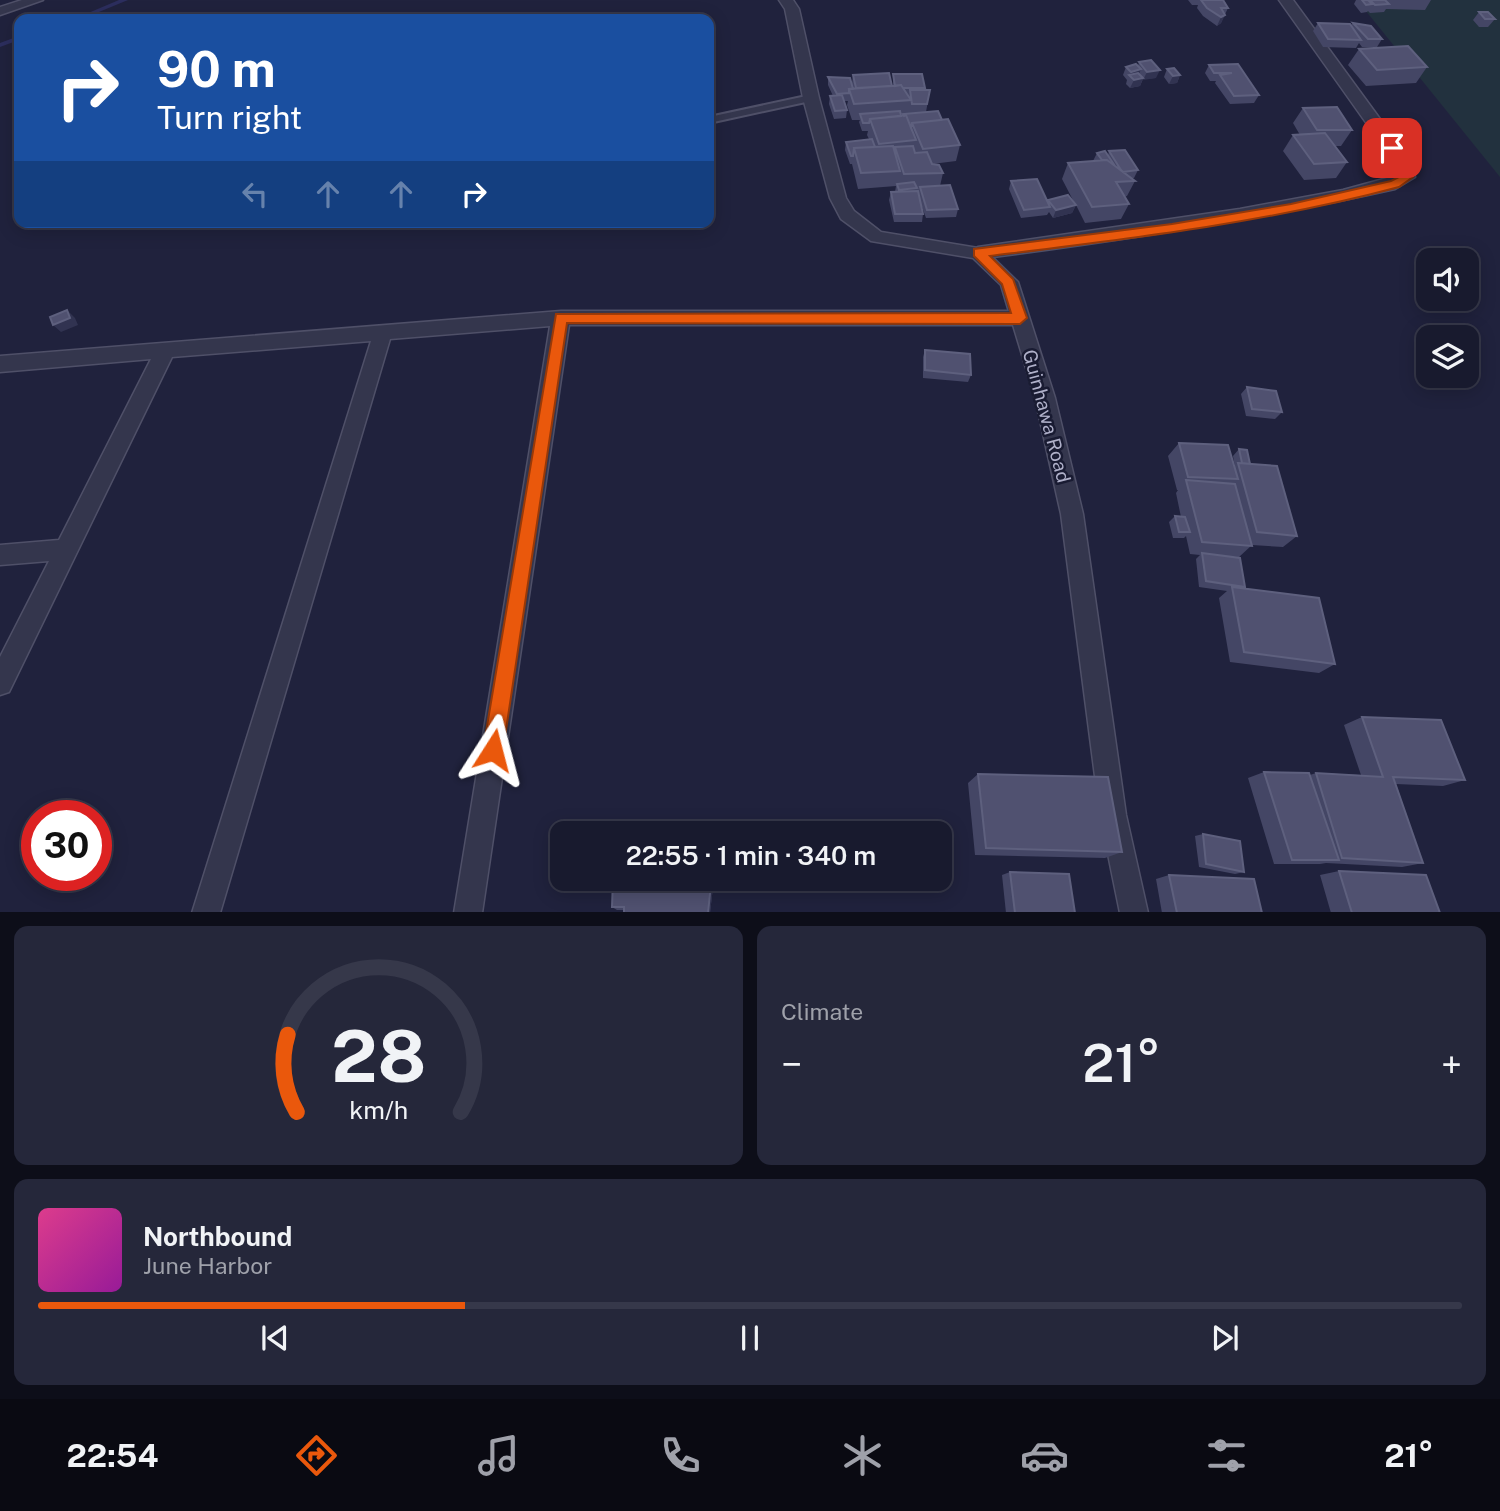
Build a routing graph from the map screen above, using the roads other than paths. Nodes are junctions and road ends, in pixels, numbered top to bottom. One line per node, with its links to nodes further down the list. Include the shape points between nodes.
1 (36, 0): 4 (street)
2 (786, 0): 5 (street, via 792,9)
3 (1286, 0): 7 (street, via 1404,164 1407,177 1395,184 1291,208 1172,229)
4 (0, 11)
5 (811, 98): 6 (lane); 7 (street, via 838,198 861,228 877,237)
6 (714, 119)
7 (978, 253): 9 (street, Guinhawa Road, via 1009,282)
8 (561, 318): 9 (street); 10 (street); 17 (street)
9 (1020, 318): 18 (street, Guinhawa Road, via 1045,398 1072,514 1113,815)
10 (382, 335): 11 (street); 16 (street)
11 (166, 349): 12 (street); 13 (street)
12 (0, 364)
13 (66, 550): 14 (street); 15 (street)
14 (0, 555)
15 (0, 682)
16 (206, 912)
17 (468, 912)
18 (1134, 912)

